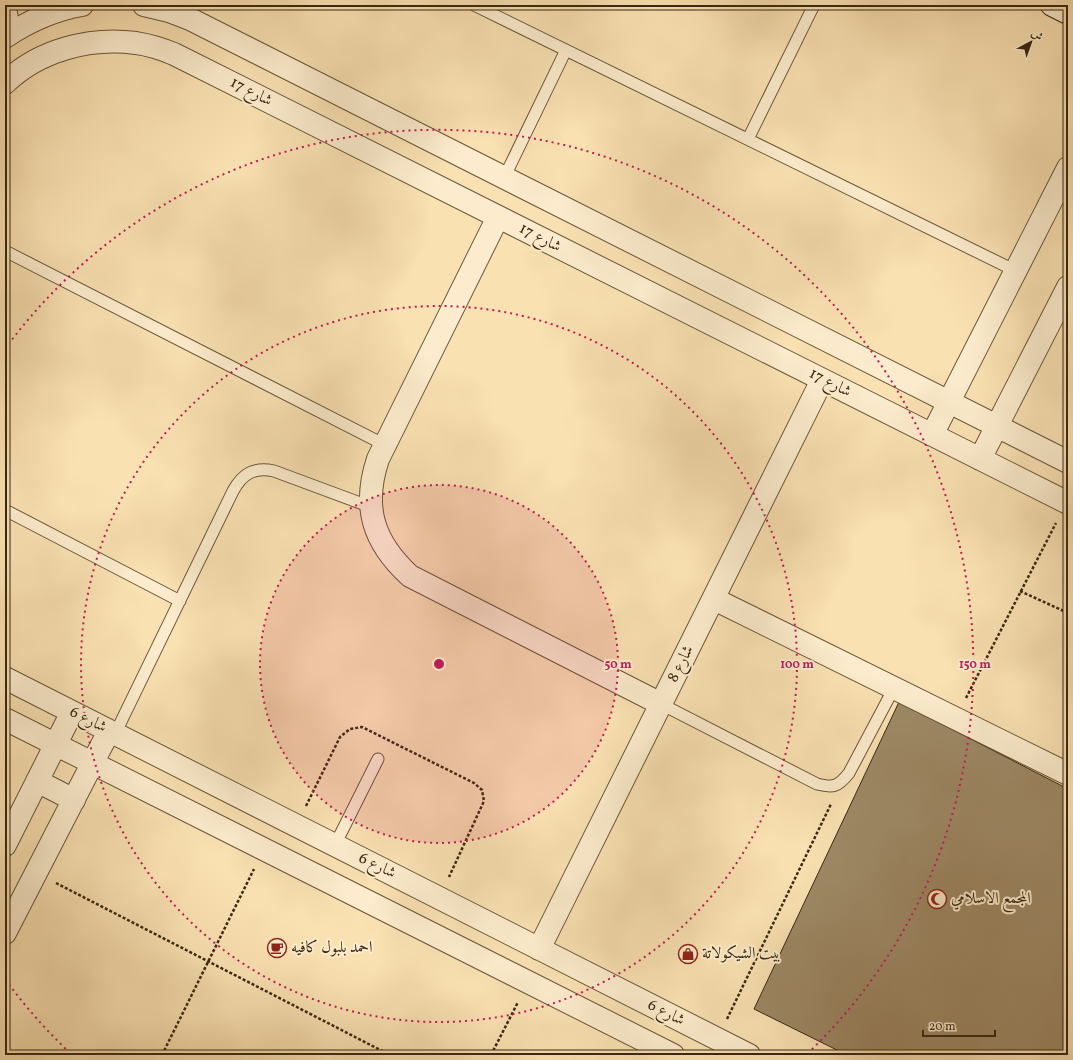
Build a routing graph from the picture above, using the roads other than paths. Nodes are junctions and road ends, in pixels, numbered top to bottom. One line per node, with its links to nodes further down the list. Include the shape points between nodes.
1 (10, 5): 8 (lane)
2 (82, 5): 8 (street, via 38,18)
3 (144, 5): 13 (street, via 190,19)
4 (474, 5): 9 (lane)
5 (814, 5): 11 (lane)
6 (1052, 5): 7 (street)
7 (1068, 13)
8 (12, 33)
9 (566, 50): 11 (lane); 13 (lane)
10 (5, 83): 14 (street, شارع 17, via 42,57 79,45 118,41 156,48 174,54)
11 (748, 139): 16 (lane)
12 (1068, 168): 16 (street)
13 (504, 178): 19 (street)
14 (498, 217): 18 (street, شارع 17); 22 (street)
15 (5, 251): 22 (lane)
16 (1016, 271): 19 (street)
17 (1068, 287): 20 (street)
18 (822, 380): 21 (street, شارع 17); 28 (street, شارع 8)
19 (948, 402): 20 (street); 21 (street)
20 (997, 426): 23 (street); 24 (street)
21 (932, 435): 23 (street, شارع 17)
22 (385, 445): 26 (street, via 373,475)
23 (980, 459): 25 (street, شارع 17)
24 (1068, 462)
25 (1067, 503)
26 (371, 507): 29 (lane, via 264,469 245,475 233,491); 32 (street, via 374,523 387,553 410,576)
27 (5, 510): 29 (lane)
28 (714, 599): 31 (street); 32 (street, شارع 8)
29 (180, 601): 35 (lane)
30 (5, 678): 33 (street, شارع 6)
31 (894, 688): 32 (lane, via 849,773 841,783 829,787 817,784); 39 (street)
32 (661, 704): 45 (street, شارع 8)
33 (72, 712): 35 (street, شارع 6); 36 (street)
34 (5, 719): 36 (street)
35 (112, 732): 38 (street); 43 (street, شارع 6)
36 (55, 745): 38 (street); 40 (street)
37 (378, 759): 43 (lane)
38 (93, 764): 41 (street); 47 (street)
39 (1068, 774)
40 (37, 781): 41 (street); 42 (street)
41 (74, 800): 44 (street)
42 (5, 845)
43 (335, 846): 45 (street, شارع 6)
44 (5, 933)
45 (539, 949): 46 (street, شارع 6)
46 (648, 1004): 47 (street); 49 (street, شارع 6)
47 (633, 1034): 48 (street)
48 (674, 1055)
49 (749, 1055)

